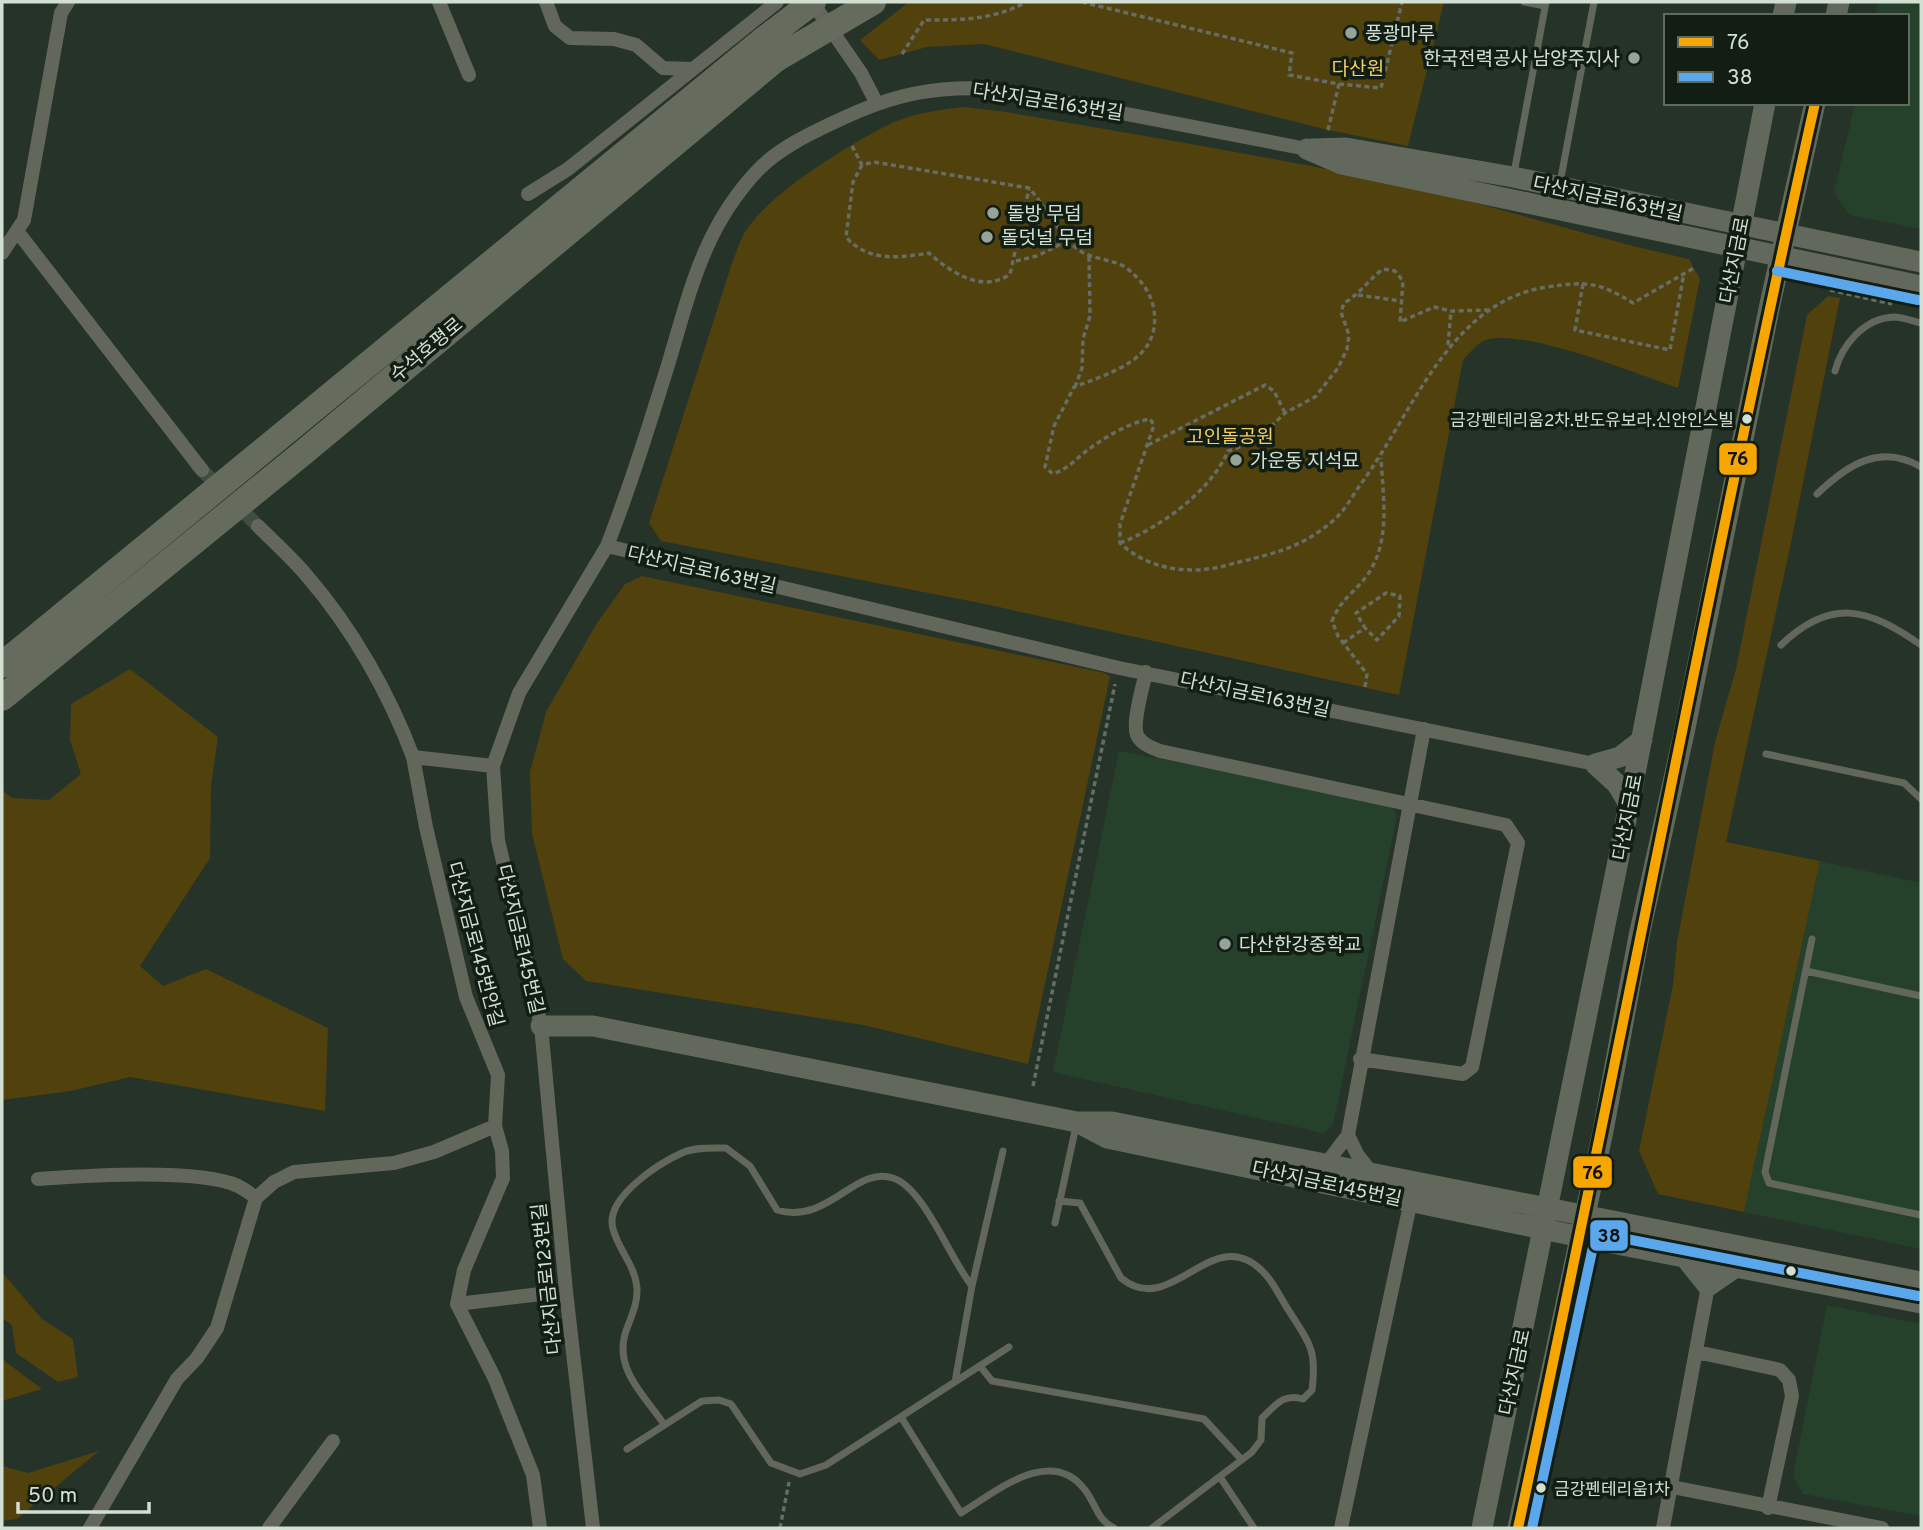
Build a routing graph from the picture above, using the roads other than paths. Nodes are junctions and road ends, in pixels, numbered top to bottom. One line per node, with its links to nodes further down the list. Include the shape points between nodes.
1 (68, 2): 22 (street, via 61,13 24,220)
2 (439, 2): 13 (street)
3 (546, 2): 12 (street, via 552,22 565,35 614,39 636,45 663,68)
4 (777, 2): 12 (street)
5 (813, 2): 11 (highway, 수석호평로, bridge); 14 (street)
6 (852, 2): 11 (highway, 수석호평로, bridge)
7 (873, 2): 11 (highway, bridge)
8 (1524, 2): 10 (lane)
9 (1594, 2): 19 (lane)
10 (1545, 4): 18 (lane)
11 (770, 49): 38 (highway, 수석호평로); 40 (highway, 수석호평로, via 304,452)
12 (693, 69): 20 (street, via 568,169)
13 (469, 75)
14 (876, 103): 17 (street, 다산지금로163번길, via 953,86 997,89); 35 (street, 다산지금로163번길, via 805,136 759,168 722,214 700,257 632,480)
15 (1765, 105): 21 (street, 다산지금로)
16 (1815, 105): 23 (street, 다산지금로)
17 (1307, 149): 18 (street, 다산지금로163번길, via 1346,148); 24 (street, 다산지금로163번길, via 1342,164)
18 (1513, 177): 19 (street, 다산지금로163번길)
19 (1559, 187): 21 (street, 다산지금로163번길)
20 (528, 194)
21 (1741, 225): 23 (street, 다산지금로163번길); 24 (street, 다산지금로)
22 (17, 231): 25 (street); 32 (street)
23 (1785, 234): 26 (street, 다산지금로); 27 (street, 다산지금로163번길)
24 (1737, 248): 26 (street, 다산지금로163번길); 42 (street, 다산지금로)
25 (2, 253)
26 (1780, 257): 28 (street, 다산지금로163번길); 68 (street, 다산지금로)
27 (1921, 262)
28 (1921, 286)
29 (1921, 323): 30 (lane, via 1893,317 1867,325 1850,339)
30 (1835, 371)
31 (1921, 467): 33 (lane, via 1893,457 1864,460 1841,470)
32 (202, 470)
33 (1817, 494)
34 (257, 526): 44 (street, 다산지금로145번안길, via 308,576 348,633 395,708)
35 (607, 546): 39 (street, 다산지금로163번길); 46 (street, 다산지금로145번길, via 519,693)
36 (1780, 645): 37 (lane, via 1822,616 1853,613 1890,623)
37 (1921, 645)
38 (2, 665)
39 (1146, 672): 41 (street, 다산지금로163번길); 48 (street, via 1136,724 1144,744)
40 (2, 698)
41 (1424, 729): 45 (street, 다산지금로163번길); 48 (street)
42 (1642, 740): 45 (street, via 1620,758); 49 (street, 다산지금로)
43 (1766, 754): 47 (lane, via 1904,783)
44 (413, 757): 46 (street); 56 (street, 다산지금로145번안길, via 466,997 498,1075)
45 (1595, 764): 49 (street, via 1617,784)
46 (493, 766): 53 (street, 다산지금로145번길, via 498,840)
47 (1921, 799)
48 (1409, 803): 54 (street); 54 (street, via 1506,825 1518,843 1472,1067 1463,1074)
49 (1629, 804): 66 (street, 다산지금로)
50 (1812, 939): 51 (lane)
51 (1806, 971): 52 (lane); 65 (lane, via 1765,1172 1769,1183)
52 (1921, 996)
53 (541, 1026): 55 (street, 다산지금로145번길, via 593,1026); 74 (street, 다산지금로123번길)
54 (1360, 1059): 57 (street)
55 (1077, 1122): 59 (street, 다산지금로145번길, via 1112,1122); 63 (street, 다산지금로145번길, via 1107,1138); 64 (lane)
56 (495, 1126): 62 (street, via 435,1152 394,1163 294,1172); 76 (street, 다산지금로145번안길, via 503,1178 464,1270)
57 (1348, 1135): 59 (street); 60 (street)
58 (1003, 1151): 72 (lane)
59 (1326, 1164): 60 (street, 다산지금로145번길)
60 (1371, 1172): 66 (street, 다산지금로145번길)
61 (38, 1179): 62 (street, via 206,1178 238,1186)
62 (256, 1198): 89 (street, via 217,1328 177,1379)
63 (1411, 1200): 66 (street, 다산지금로145번길); 96 (street)
64 (1059, 1201): 67 (lane); 85 (lane, via 1080,1203 1121,1278 1130,1286 1159,1290 1216,1257 1250,1262 1266,1275 1313,1349 1312,1390 1303,1399 1283,1398 1262,1418 1261,1440)
65 (1921, 1215)
66 (1546, 1219): 68 (street, 다산지금로145번길); 97 (street, 다산지금로)
67 (1055, 1223)
68 (1583, 1227): 69 (street); 71 (street); 98 (street, 다산지금로)
69 (1684, 1256): 70 (street); 73 (street)
70 (1737, 1266): 73 (street); 75 (street)
71 (1921, 1282)
72 (972, 1286): 80 (lane); 82 (lane, via 909,1186 891,1177 859,1183 822,1207 790,1214 777,1210 750,1166 726,1148 685,1152 620,1196 612,1213 613,1229 635,1274 638,1298 621,1359)
73 (1708, 1286): 78 (street)
74 (566, 1291): 76 (street); 92 (street, 다산지금로123번길)
75 (1921, 1303)
76 (457, 1304): 91 (street, via 494,1377 533,1475)
77 (1009, 1347): 79 (lane)
78 (1698, 1352): 87 (street); 88 (street, via 1780,1370 1789,1380 1792,1396)
79 (980, 1366): 80 (lane); 85 (lane, via 992,1381 1203,1419)
80 (955, 1382): 81 (lane)
81 (901, 1418): 82 (lane, via 826,1465 800,1474 771,1463 731,1404 702,1401); 93 (lane, via 961,1513 1022,1475 1040,1470 1058,1472 1085,1489 1104,1524)
82 (663, 1423): 84 (lane)
83 (333, 1441): 90 (street)
84 (627, 1448)
85 (1242, 1460): 86 (lane)
86 (1220, 1477): 94 (lane); 95 (lane)
87 (1672, 1487): 88 (street); 99 (street)
88 (1768, 1508): 100 (street)
89 (90, 1528)
90 (269, 1528)
91 (540, 1528)
92 (593, 1528)
93 (1114, 1528)
94 (1152, 1528)
95 (1254, 1528)
96 (1341, 1528)
97 (1482, 1528)
98 (1518, 1528)
99 (1663, 1528)
100 (1882, 1528)

